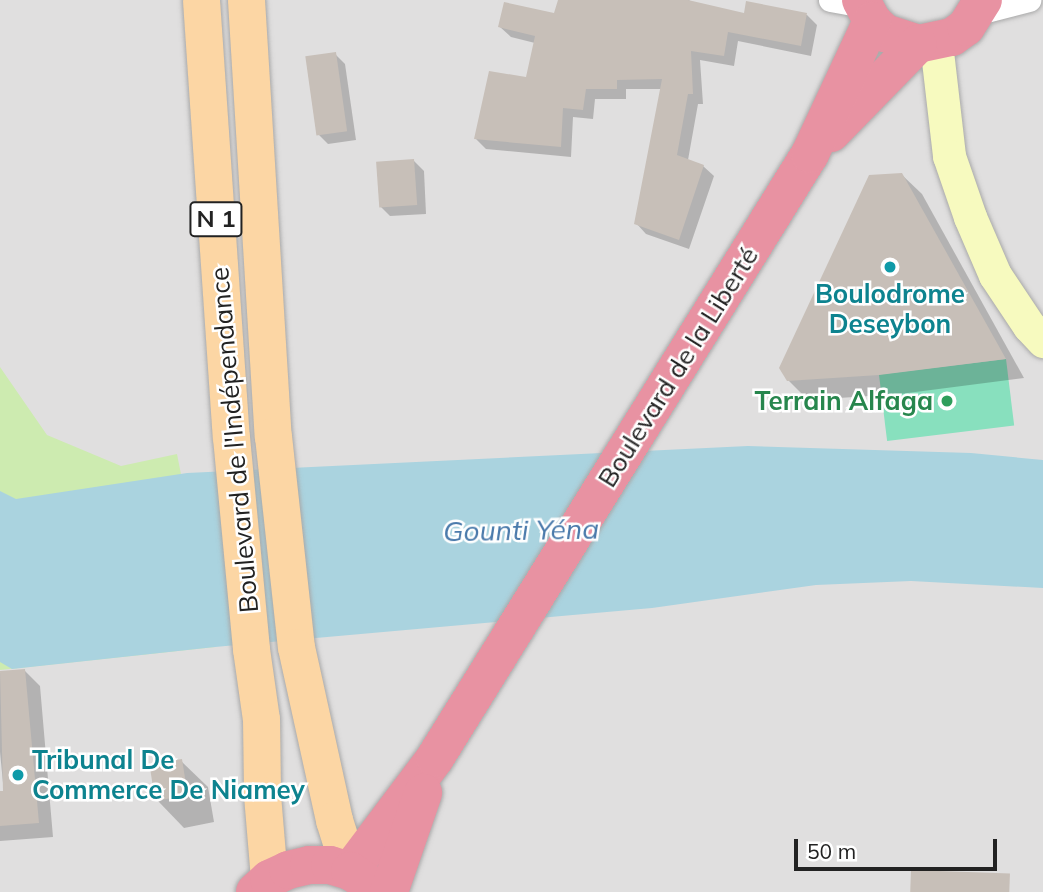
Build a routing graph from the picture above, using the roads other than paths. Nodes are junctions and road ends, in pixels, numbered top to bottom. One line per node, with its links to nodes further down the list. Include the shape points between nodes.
1 (201, 0): 11 (main road, Boulevard de l'Indépendance / N 1, via 232,437 261,719)
2 (246, 0): 10 (main road, Boulevard de l'Indépendance / N 1, via 273,436 296,647 334,820)
3 (1029, 0): 4 (street)
4 (980, 6): 6 (highway, Boulevard de la Liberté, via 966,27)
5 (856, 7): 6 (highway, via 886,33); 7 (highway, Boulevard de la Liberté)
6 (927, 43): 7 (highway, Boulevard de la Liberté); 8 (street, via 949,156 970,217 995,275)
7 (810, 155): 9 (highway, Boulevard de la Liberté)
8 (1043, 341)
9 (435, 758): 10 (highway, Boulevard de la Liberté); 12 (highway, Boulevard de la Liberté)
10 (365, 882): 11 (highway, via 330,865 309,865 288,870)
11 (262, 886)
12 (389, 892)

